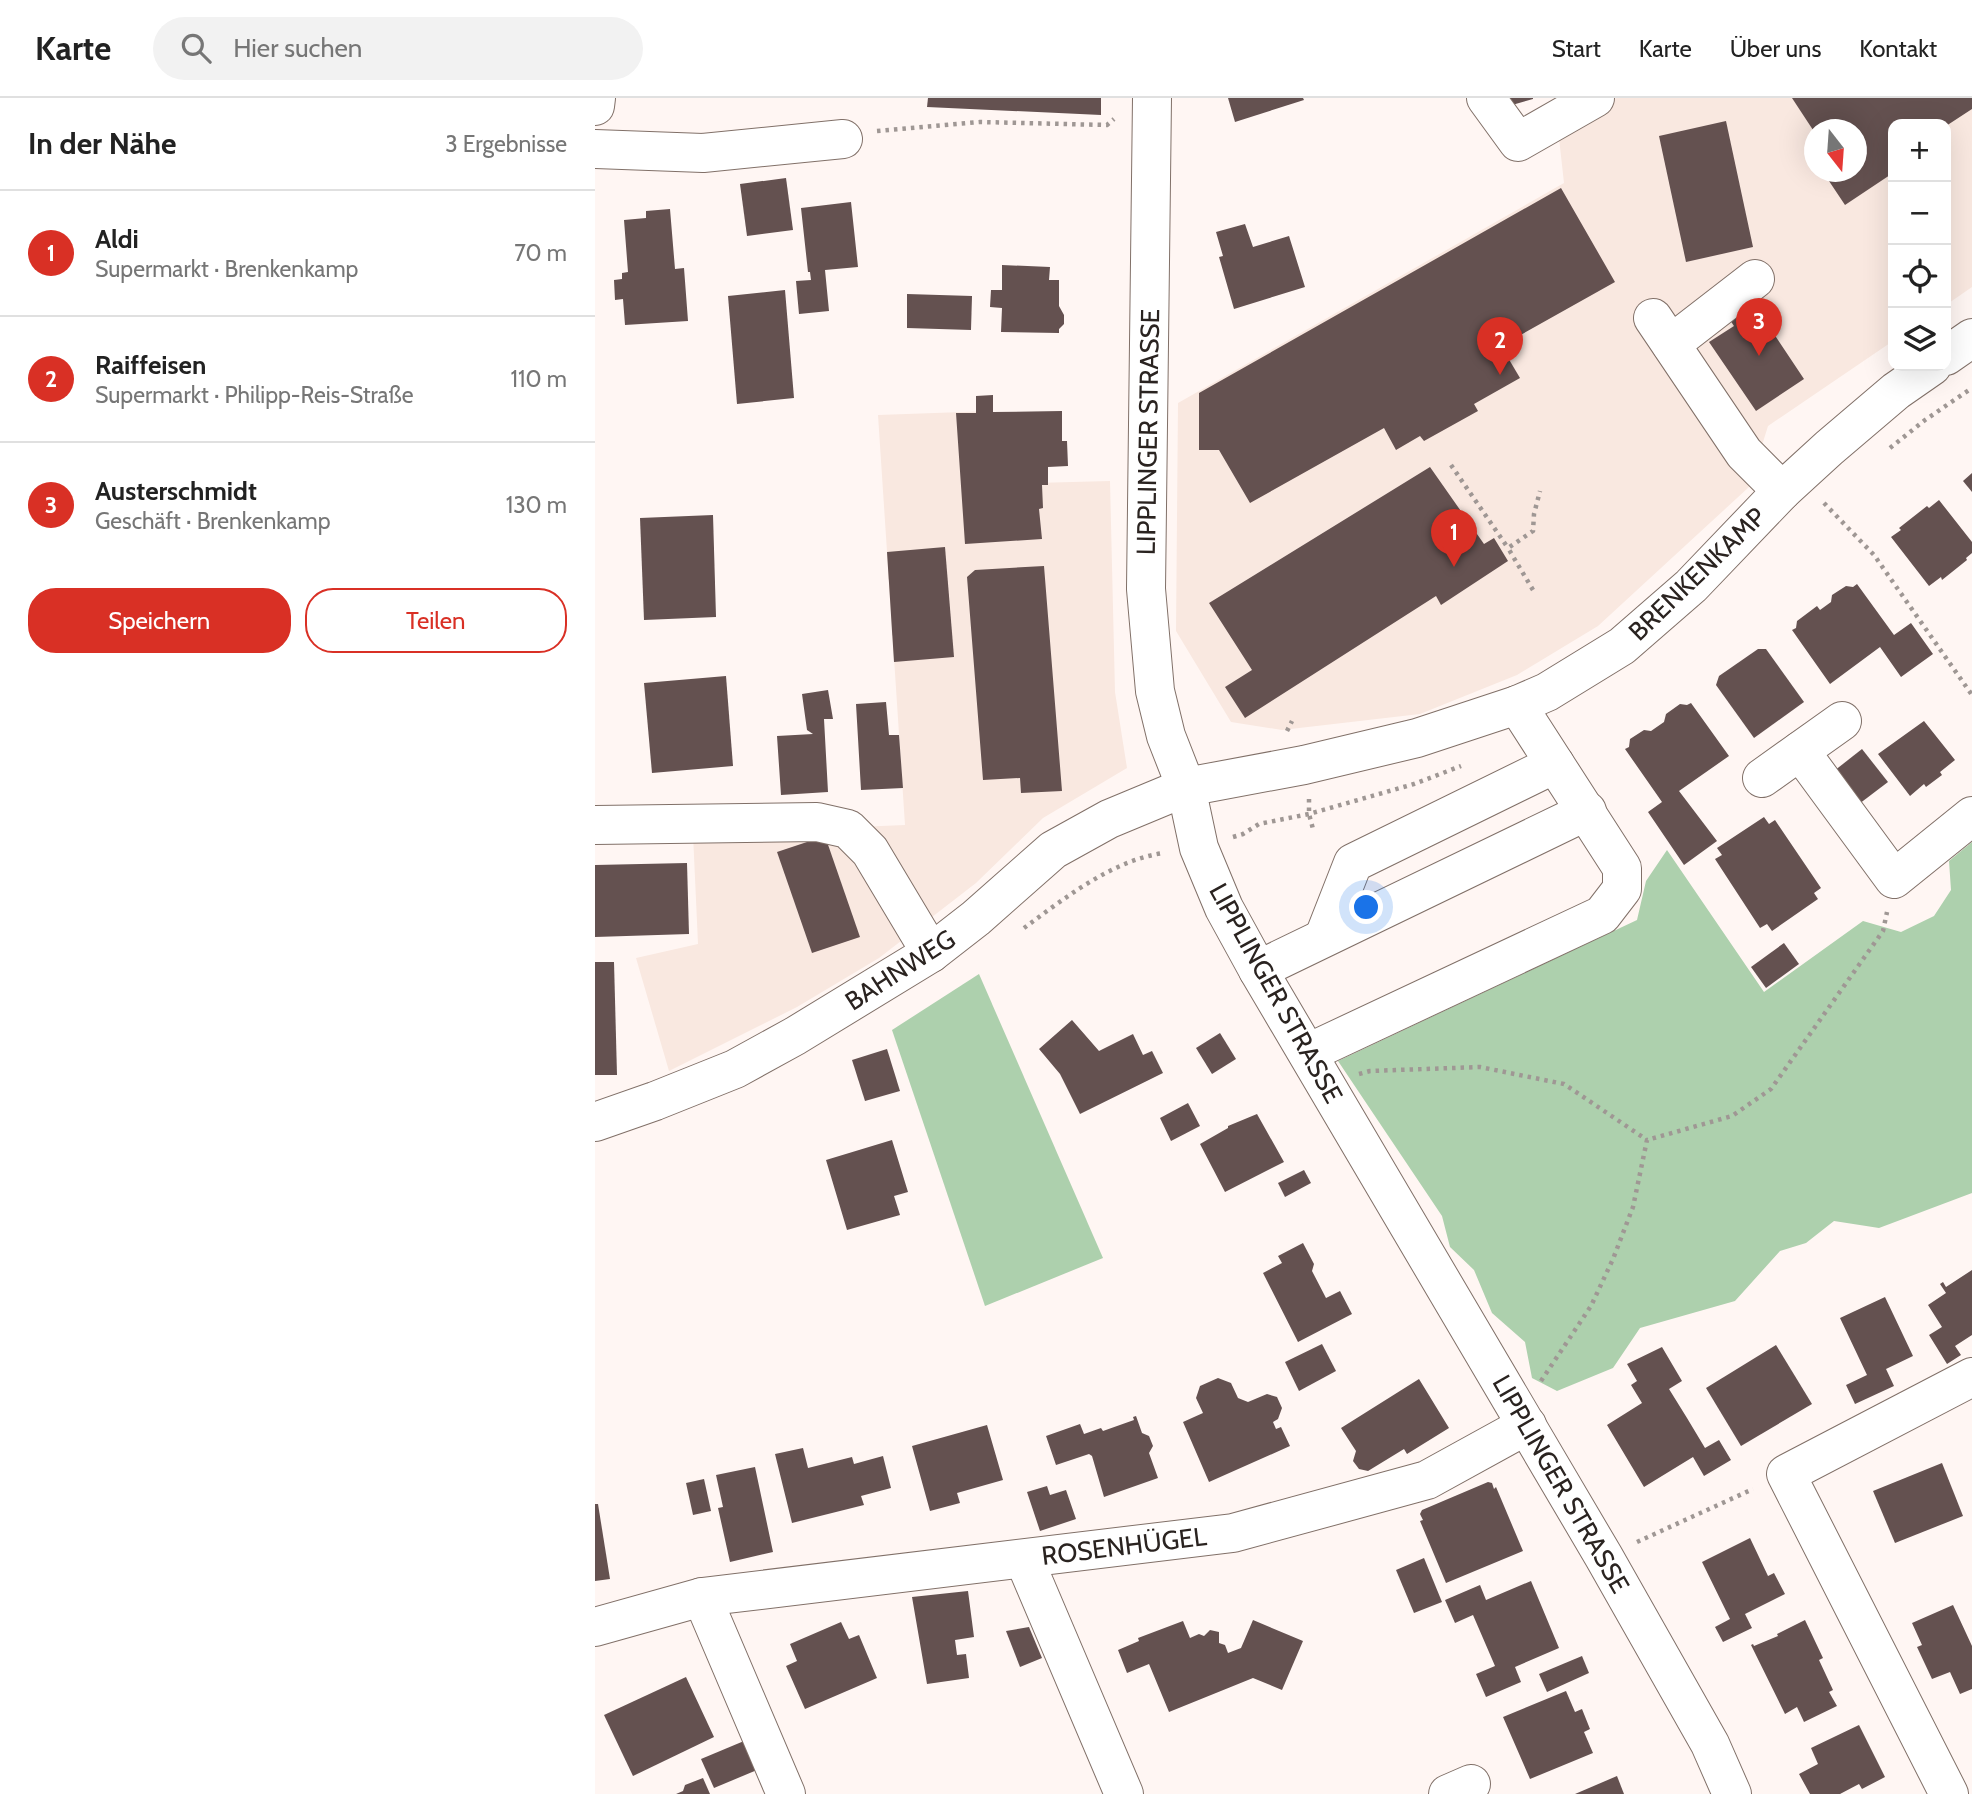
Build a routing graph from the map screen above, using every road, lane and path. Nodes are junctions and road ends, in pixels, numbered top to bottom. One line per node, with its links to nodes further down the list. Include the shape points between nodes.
1 (596, 98): 5 (street)
2 (1152, 98): 25 (street, LIPPLINGER STRASSE, via 1146,589 1155,691)
3 (1486, 98): 4 (street, via 1518,142)
4 (1595, 98)
5 (595, 106)
6 (1117, 117): 7 (path, via 1107,125 980,122 858,132)
7 (843, 139): 8 (street, via 703,153)
8 (595, 149)
9 (1755, 279): 15 (street, via 1662,331 1744,453)
10 (1972, 338): 11 (street)
11 (1951, 353)
12 (1925, 371): 15 (street, BRENKENKAMP, via 1886,399)
13 (1451, 465): 17 (path)
14 (1540, 491): 17 (path, via 1533,531)
15 (1782, 491): 20 (street, BRENKENKAMP, via 1691,586 1622,646)
16 (1824, 503): 19 (path, via 1874,555)
17 (1508, 548): 18 (path)
18 (1533, 590)
19 (1972, 695)
20 (1517, 705): 23 (street); 25 (street, BRENKENKAMP, via 1382,747)
21 (1842, 720): 22 (street)
22 (1800, 751): 24 (street); 28 (street, via 1894,879)
23 (1555, 764): 27 (street); 34 (street, via 1353,863)
24 (1762, 778)
25 (1186, 788): 31 (street, LIPPLINGER STRASSE); 35 (street, BAHNWEG, via 1109,819 1053,850)
26 (1309, 791): 30 (path)
27 (1587, 811): 34 (street); 37 (street, via 1622,868 1622,889 1602,915)
28 (1972, 816)
29 (595, 825): 35 (street, via 817,822 848,829 870,851)
30 (1313, 829)
31 (1199, 848): 32 (path, via 1154,854); 36 (street, LIPPLINGER STRASSE, via 1224,908)
32 (1110, 871)
33 (1883, 931): 39 (path, via 1771,1089 1732,1116)
34 (1324, 937): 36 (street)
35 (931, 953): 38 (street, BAHNWEG, via 735,1069)
36 (1258, 970): 37 (street, LIPPLINGER STRASSE)
37 (1317, 1068): 39 (path, via 1479,1067 1564,1084); 41 (street, LIPPLINGER STRASSE)
38 (595, 1122)
39 (1647, 1140): 41 (path, via 1633,1207 1613,1259 1591,1306)
40 (1972, 1377): 42 (street)
41 (1520, 1413): 43 (street, LIPPLINGER STRASSE); 44 (street, ROSENHÜGEL, via 1427,1480 1233,1532)
42 (1786, 1474): 43 (path); 50 (street)
43 (1604, 1557): 49 (street, LIPPLINGER STRASSE, via 1710,1744)
44 (1024, 1559): 45 (street, ROSENHÜGEL); 48 (street)
45 (702, 1597): 46 (street, ROSENHÜGEL); 47 (street)
46 (595, 1627)
47 (786, 1794)
48 (1124, 1794)
49 (1732, 1794)
50 (1949, 1794)

